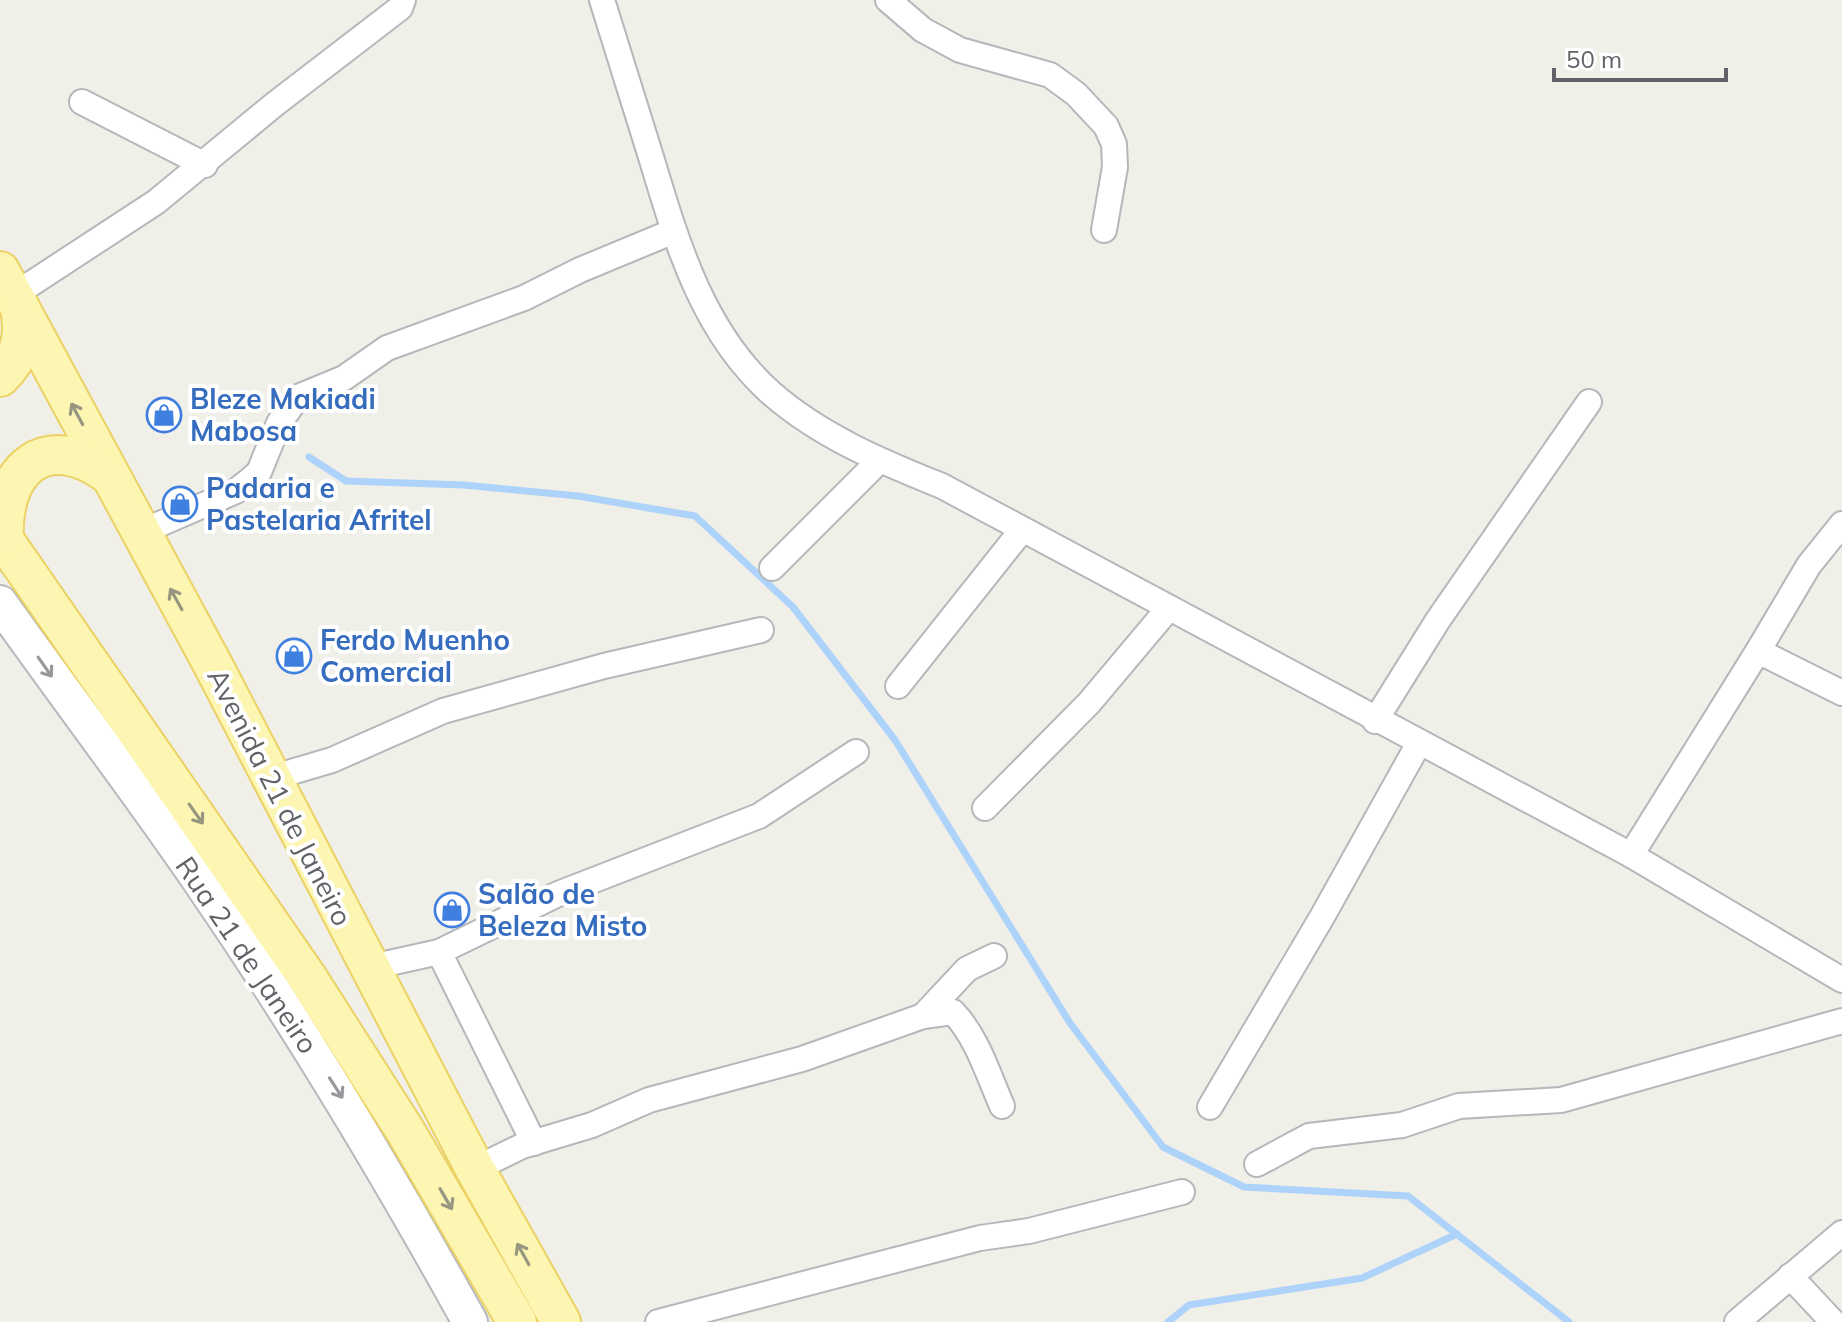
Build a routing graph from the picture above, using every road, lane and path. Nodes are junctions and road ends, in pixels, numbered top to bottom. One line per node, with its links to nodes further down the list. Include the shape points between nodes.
1 (403, 0): 5 (street, via 388,19 275,104)
2 (602, 0): 7 (street)
3 (888, 0): 6 (street, via 923,30 960,50 1050,75 1098,117 1114,144)
4 (82, 102): 5 (street)
5 (205, 165): 8 (street, via 102,239)
6 (1104, 230)
7 (674, 231): 11 (street, via 695,290 722,338 771,392 818,427); 15 (street, via 524,298 387,348 344,378 298,397 250,480)
8 (11, 292): 9 (main road, via 24,328 21,348); 12 (main road, Avenida 21 de Janeiro, one-way to 8)
9 (0, 377)
10 (1589, 402): 24 (street)
11 (879, 461): 14 (street, via 942,486); 17 (street)
12 (108, 474): 15 (main road, Avenida 21 de Janeiro); 16 (main road, via 74,455 37,459 9,483 2,501)
13 (1842, 524): 21 (street, via 1809,565)
14 (1022, 530): 19 (street); 22 (street)
15 (139, 533): 27 (main road, Avenida 21 de Janeiro, one-way to 15)
16 (2, 537): 45 (main road, one-way to 45, via 315,990)
17 (772, 568)
18 (0, 603): 44 (street, Rua 21 de Janeiro, one-way to 44, via 197,877 299,1030 393,1182)
19 (1168, 609): 24 (street); 28 (street, via 1089,703)
20 (761, 630): 27 (street, via 443,711 332,760)
21 (1758, 651): 23 (street); 29 (street)
22 (898, 686)
23 (1842, 693)
24 (1375, 721): 25 (street)
25 (1419, 743): 29 (street); 37 (street)
26 (856, 752): 30 (street, via 759,816 558,894)
27 (271, 778): 32 (main road, Avenida 21 de Janeiro)
28 (985, 808)
29 (1631, 855): 33 (street)
30 (439, 952): 32 (street); 38 (street)
31 (994, 956): 34 (street, via 967,969)
32 (367, 968): 40 (main road, Avenida 21 de Janeiro)
33 (1842, 980)
34 (923, 1016): 36 (street, via 953,1012 965,1024); 38 (street, via 802,1059 649,1100)
35 (1842, 1021): 39 (street, via 1561,1100 1459,1106 1402,1125 1309,1136)
36 (1002, 1106)
37 (1210, 1107)
38 (534, 1143): 40 (street)
39 (1257, 1164)
40 (475, 1169): 46 (main road, Avenida 21 de Janeiro, one-way to 40)
41 (1182, 1192): 47 (street)
42 (1842, 1233): 43 (street)
43 (1790, 1276): 48 (street); 49 (street)
44 (470, 1322)
45 (517, 1322)
46 (561, 1322)
47 (658, 1322)
48 (1737, 1322)
49 (1833, 1322)

